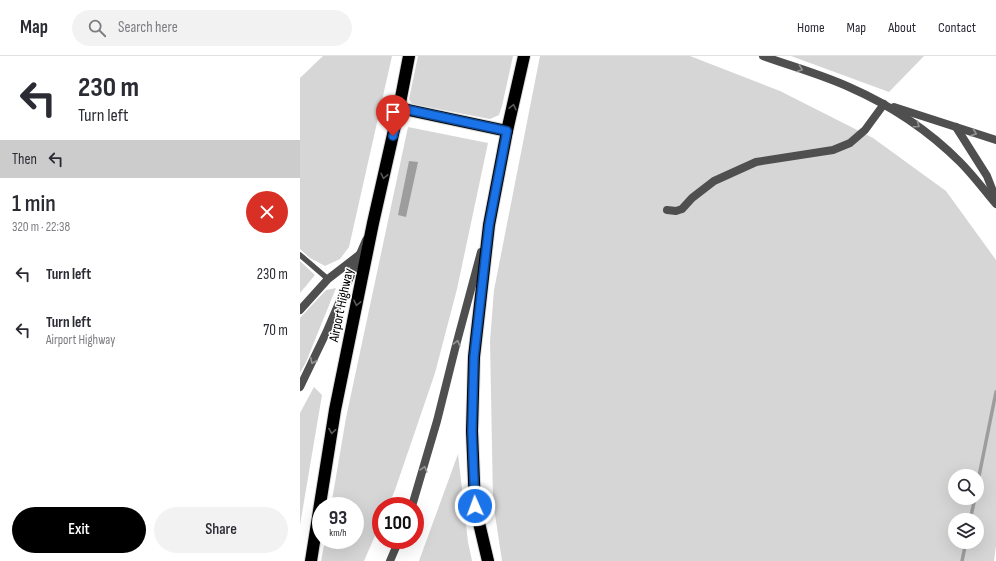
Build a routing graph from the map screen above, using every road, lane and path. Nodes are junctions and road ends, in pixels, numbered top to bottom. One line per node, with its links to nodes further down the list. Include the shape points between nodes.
1 (409, 56): 5 (highway, Airport Highway)
2 (524, 56): 7 (highway, one-way to 2)
3 (763, 56): 4 (street, one-way to 4, via 848,86)
4 (884, 104): 6 (street); 10 (street, one-way to 10, via 944,147); 11 (street, via 865,130 850,143 833,150 756,162 714,181 682,209)
5 (400, 108): 7 (highway); 12 (highway, Airport Highway, one-way to 12)
6 (956, 127): 8 (street, one-way to 8); 9 (street, via 987,176)
7 (507, 131): 13 (highway)
8 (996, 140)
9 (996, 199)
10 (996, 204)
11 (667, 210)
12 (373, 223): 15 (street); 21 (highway, Airport Highway, one-way to 21, via 335,410)
13 (489, 225): 19 (street, one-way to 13); 23 (highway, via 474,357 472,431 475,506)
14 (300, 255): 16 (lane)
15 (359, 255): 16 (street); 18 (street, one-way to 18)
16 (328, 279): 17 (street)
17 (300, 310)
18 (300, 387)
19 (415, 497)
20 (395, 549): 22 (street)
21 (311, 561)
22 (390, 561)
23 (488, 561)

